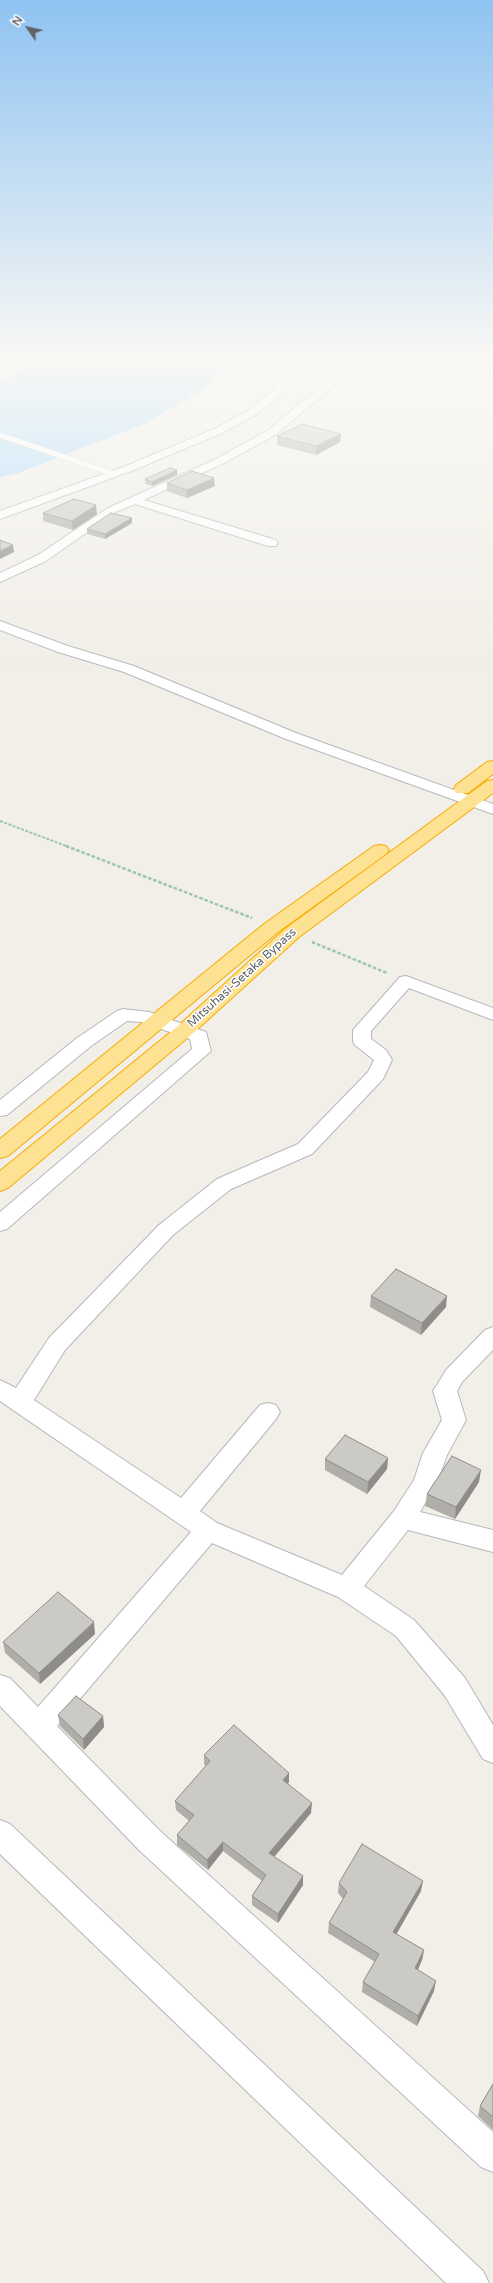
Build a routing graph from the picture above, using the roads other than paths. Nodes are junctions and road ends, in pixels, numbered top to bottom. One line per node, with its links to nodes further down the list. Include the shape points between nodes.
1 (75, 461): 4 (lane)
2 (146, 461): 4 (street)
3 (219, 461): 5 (street)
4 (114, 474): 6 (street)
5 (134, 500): 7 (street); 8 (street, via 112,510 42,558)
6 (0, 515)
7 (272, 543)
8 (0, 578)
9 (0, 625): 12 (street, via 63,649 129,669 292,736)
10 (493, 766): 12 (highway, Mitsuhasi-Setaka Bypass)
11 (493, 785): 13 (highway, Mitsuhasi-Setaka Bypass)
12 (453, 795): 13 (street); 16 (highway, Mitsuhasi-Setaka Bypass, via 274,926)
13 (471, 801): 14 (street); 17 (highway, Mitsuhasi-Setaka Bypass, via 292,933)
14 (493, 809)
15 (493, 1014): 23 (street, via 406,981 362,1030 362,1041 380,1054 383,1060 376,1075 305,1149 224,1184 166,1230)
16 (159, 1021): 17 (street); 18 (street, via 143,1016 123,1015 84,1042); 19 (highway, Mitsuhasi-Setaka Bypass)
17 (185, 1030): 20 (highway, Mitsuhasi-Setaka Bypass); 21 (street, via 199,1036 202,1051)
18 (0, 1110)
19 (0, 1151)
20 (0, 1183)
21 (0, 1224)
22 (493, 1336): 26 (street, via 454,1376 445,1391 454,1420 435,1453 425,1484)
23 (10, 1395): 25 (street)
24 (268, 1412): 25 (street)
25 (183, 1513): 27 (street)
26 (403, 1518): 28 (street); 29 (street)
27 (208, 1530): 29 (street); 31 (street)
28 (493, 1541)
29 (347, 1589): 32 (street, via 405,1628 455,1687)
30 (0, 1687): 31 (street)
31 (38, 1728): 34 (street, via 149,1840)
32 (493, 1750)
33 (0, 1834): 35 (street)
34 (493, 2155)
35 (471, 2283)

